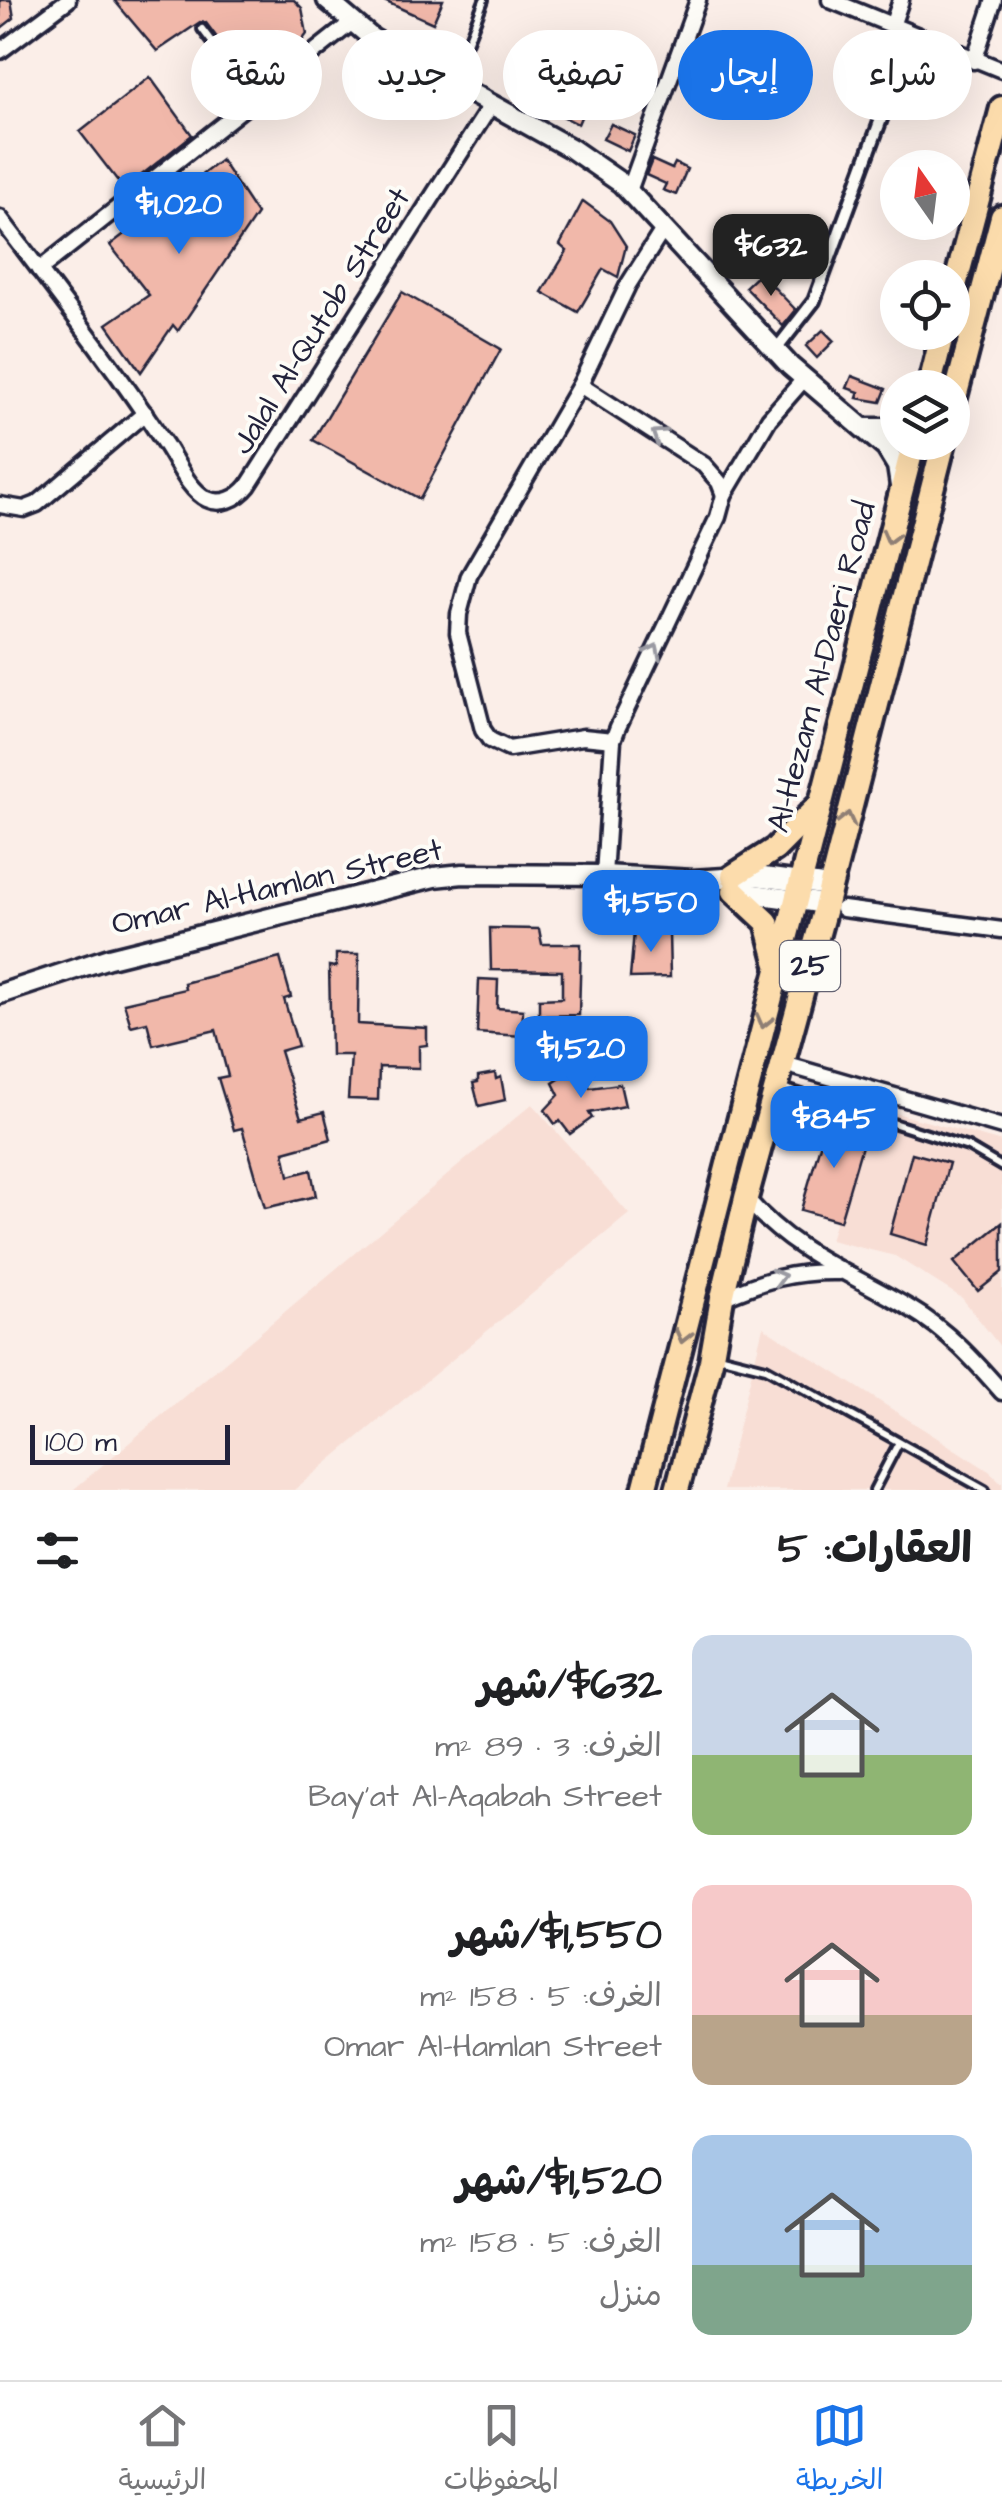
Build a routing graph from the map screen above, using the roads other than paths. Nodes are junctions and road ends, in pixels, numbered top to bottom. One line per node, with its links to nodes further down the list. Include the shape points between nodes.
1 (327, 0): 8 (street)
2 (484, 0): 11 (lane)
3 (698, 0): 22 (street)
4 (830, 0): 9 (street)
5 (902, 0): 9 (street)
6 (994, 0): 15 (street)
7 (62, 1): 14 (street)
8 (351, 23): 10 (street); 13 (street)
9 (892, 26): 12 (street)
10 (361, 30)
11 (472, 30)
12 (901, 30)
13 (322, 46)
14 (0, 51)
15 (974, 61): 16 (street)
16 (1002, 70)
17 (483, 99): 18 (street)
18 (491, 104): 22 (street); 32 (street, Jalal Al-Qutob Street, via 242,494 218,502 202,496)
19 (1002, 108): 26 (main road)
20 (228, 120): 27 (street)
21 (881, 120): 28 (street, via 814,301)
22 (630, 191): 25 (street)
23 (1002, 216): 29 (main road)
24 (0, 218): 27 (street, Jalal Al-Qutob Street)
25 (664, 228): 28 (street); 31 (street)
26 (962, 260)
27 (39, 270): 32 (street, Jalal Al-Qutob Street)
28 (775, 351): 30 (street)
29 (962, 370)
30 (804, 379): 33 (street); 38 (street, via 769,419)
31 (580, 385): 38 (street, one-way to 31, via 704,465); 40 (street, via 469,576 458,633 490,740 509,749)
32 (145, 414): 39 (street, via 37,504)
33 (864, 428): 34 (street); 37 (street, via 892,456)
34 (880, 428)
35 (909, 460): 37 (main road, Al-Hezam Al-Daeri Road / 25)
36 (940, 460): 45 (main road, Al-Hezam Al-Daeri Road / 25, one-way to 36)
37 (901, 493): 41 (main road, Al-Hezam Al-Daeri Road / 25, one-way to 41)
38 (724, 495): 40 (street, one-way to 38)
39 (0, 505)
40 (614, 740): 42 (street)
41 (820, 804): 43 (main road); 44 (main road, Al-Hezam Al-Daeri Road / 25)
42 (604, 875): 43 (street, Omar Al-Hamlan Street); 48 (street, Omar Al-Hamlan Street, via 462,874 406,882 109,958)
43 (734, 884): 44 (street, Omar Al-Hamlan Street); 47 (main road, via 766,922)
44 (798, 889): 45 (street, Omar Al-Hamlan Street); 47 (main road, Al-Hezam Al-Daeri Road / 25)
45 (833, 900): 46 (street); 49 (main road, Al-Hezam Al-Daeri Road / 25)
46 (1002, 930)
47 (778, 966): 58 (main road, Al-Hezam Al-Daeri Road / 25, one-way to 58)
48 (0, 994)
49 (781, 1075): 50 (street); 51 (lane, via 968,1147); 52 (main road, Al-Hezam Al-Daeri Road / 25)
50 (1002, 1127)
51 (1002, 1167)
52 (746, 1198): 53 (street, via 770,1226); 54 (main road, Al-Hezam Al-Daeri Road / 25)
53 (840, 1272): 54 (street, one-way to 53, via 801,1271); 56 (street, via 939,1328)
54 (722, 1298): 55 (main road, Al-Hezam Al-Daeri Road / 25)
55 (712, 1355): 57 (lane, via 766,1368); 59 (main road, Al-Hezam Al-Daeri Road / 25)
56 (1002, 1392)
57 (898, 1444): 60 (lane); 61 (lane)
58 (644, 1490)
59 (677, 1490)
60 (874, 1490)
61 (985, 1490)

